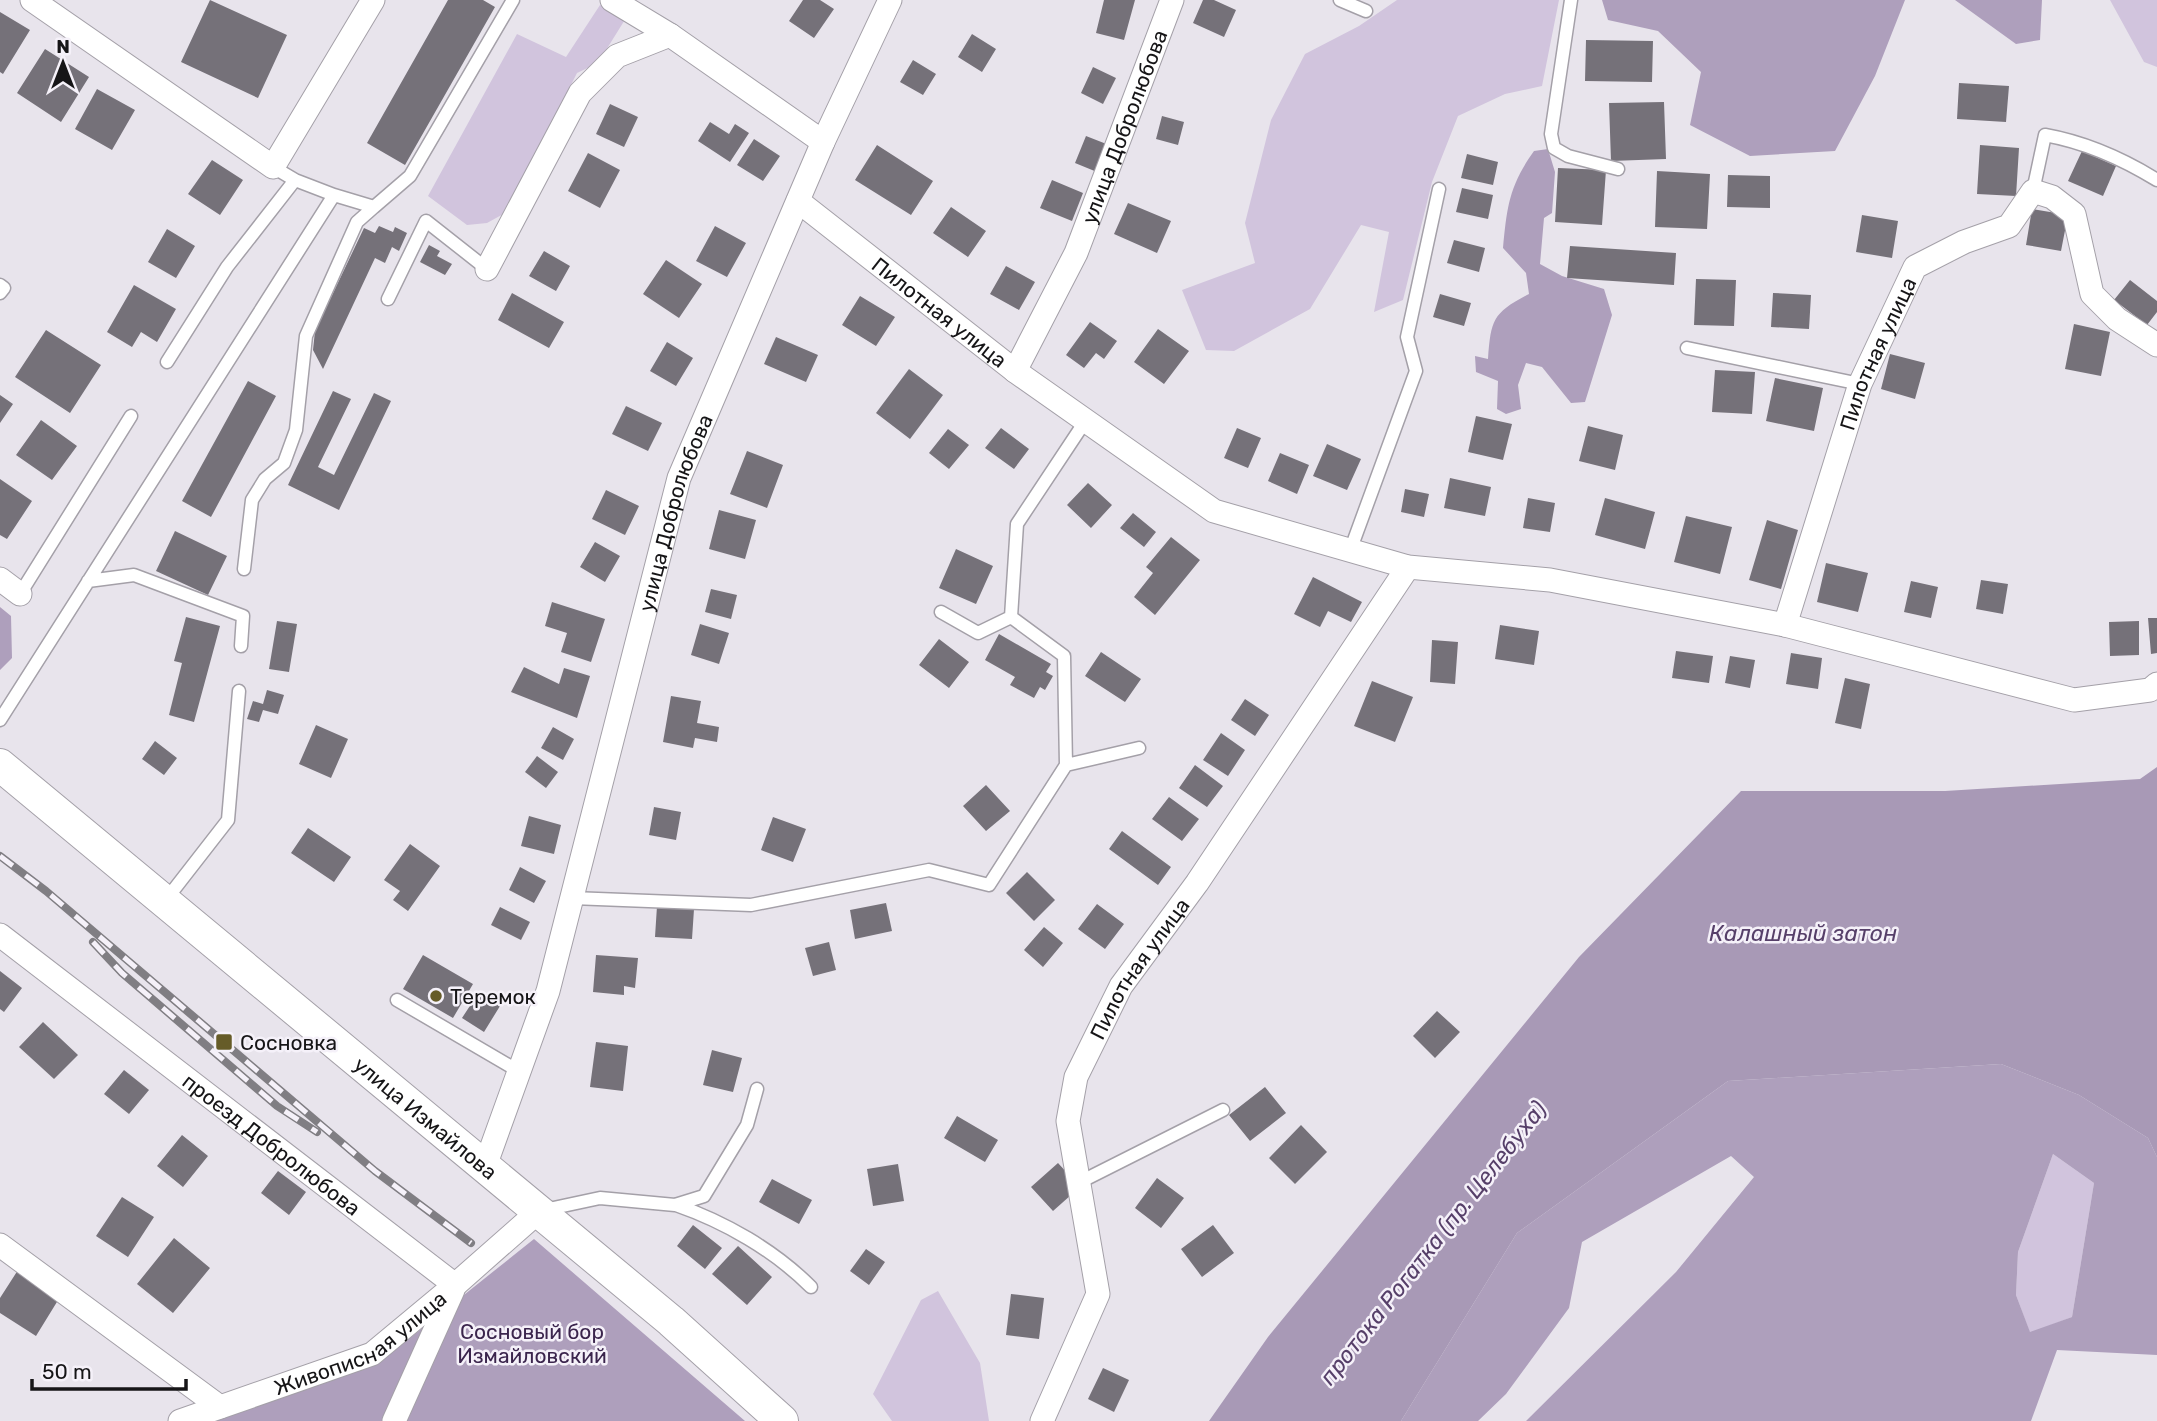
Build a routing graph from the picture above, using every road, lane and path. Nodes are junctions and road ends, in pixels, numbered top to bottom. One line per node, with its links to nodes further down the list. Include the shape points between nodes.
1 (33, 0): 12 (street)
2 (373, 0): 12 (street)
3 (513, 0): 20 (lane, via 410,176)
4 (612, 0): 10 (street)
5 (890, 0): 11 (street, улица Добролюбова)
6 (1172, 0): 28 (street, улица Добролюбова, via 1076,253)
7 (1340, 0): 9 (lane)
8 (1571, 0): 13 (lane, via 1551,134 1554,148)
9 (1366, 11)
10 (670, 35): 11 (street); 21 (street, via 617,56 580,93)
11 (822, 142): 19 (street, улица Добролюбова)
12 (273, 167): 14 (lane)
13 (1618, 169)
14 (295, 180): 18 (lane); 27 (lane, via 227,267)
15 (2157, 180): 17 (lane, via 2131,164 2045,135)
16 (1439, 189): 32 (lane, via 1407,337 1416,371)
17 (2033, 191): 25 (street, via 2052,197 2074,214 2092,294 2117,319); 29 (street, Пилотная улица, via 2009,226 1915,267)
18 (334, 195): 20 (lane); 36 (lane)
19 (797, 201): 28 (street, Пилотная улица); 48 (street, улица Добролюбова, via 679,478)
20 (374, 207): 34 (lane, via 357,222 306,336 296,430 284,463 265,479 252,500)
21 (487, 269): 24 (lane, via 426,221)
22 (0, 285): 23 (lane, via 4,288)
23 (0, 293)
24 (388, 299)
25 (2157, 345)
26 (1687, 348): 29 (lane)
27 (167, 362)
28 (1015, 371): 31 (street, Пилотная улица)
29 (1860, 384): 40 (street, Пилотная улица)
30 (131, 416): 37 (lane)
31 (1086, 420): 32 (street, Пилотная улица, via 1214,511); 39 (lane, via 1017,524)
32 (1350, 551): 33 (street, Пилотная улица)
33 (1408, 567): 40 (street, Пилотная улица, via 1550,580); 56 (street, Пилотная улица, via 1197,883 1121,986 1076,1077 1068,1121)
34 (244, 569)
35 (0, 579): 37 (street)
36 (88, 581): 41 (lane, via 134,575 243,616); 44 (lane)
37 (20, 594)
38 (941, 612): 39 (lane, via 978,633)
39 (1011, 617): 47 (lane, via 1064,656)
40 (1784, 625): 42 (street, Пилотная улица, via 2074,700 2150,690)
41 (241, 646)
42 (2157, 684)
43 (239, 691): 49 (lane, via 228,821)
44 (0, 720)
45 (1139, 748): 47 (lane)
46 (0, 765): 49 (main road, улица Измайлова)
47 (1066, 765): 48 (lane, via 989,885 929,870 751,905)
48 (572, 898): 52 (street, улица Добролюбова)
49 (165, 901): 55 (main road, улица Измайлова)
50 (0, 935): 60 (street, проезд Добролюбова)
51 (397, 1000): 52 (lane)
52 (520, 1072): 55 (street, улица Добролюбова)
53 (757, 1089): 57 (lane, via 747,1125 704,1196)
54 (1223, 1110): 56 (lane)
55 (485, 1166): 58 (main road, улица Измайлова)
56 (1080, 1182): 66 (street, Пилотная улица, via 1098,1294)
57 (675, 1205): 58 (lane, via 600,1198); 61 (lane, via 712,1218 790,1266)
58 (539, 1211): 60 (street); 65 (main road, улица Измайлова)
59 (0, 1245): 62 (street)
60 (455, 1285): 62 (street, Живописная улица, via 372,1354); 64 (street)
61 (811, 1287)
62 (220, 1407): 63 (street, Живописная улица)
63 (180, 1421)
64 (394, 1421)
65 (782, 1421)
66 (1042, 1421)

